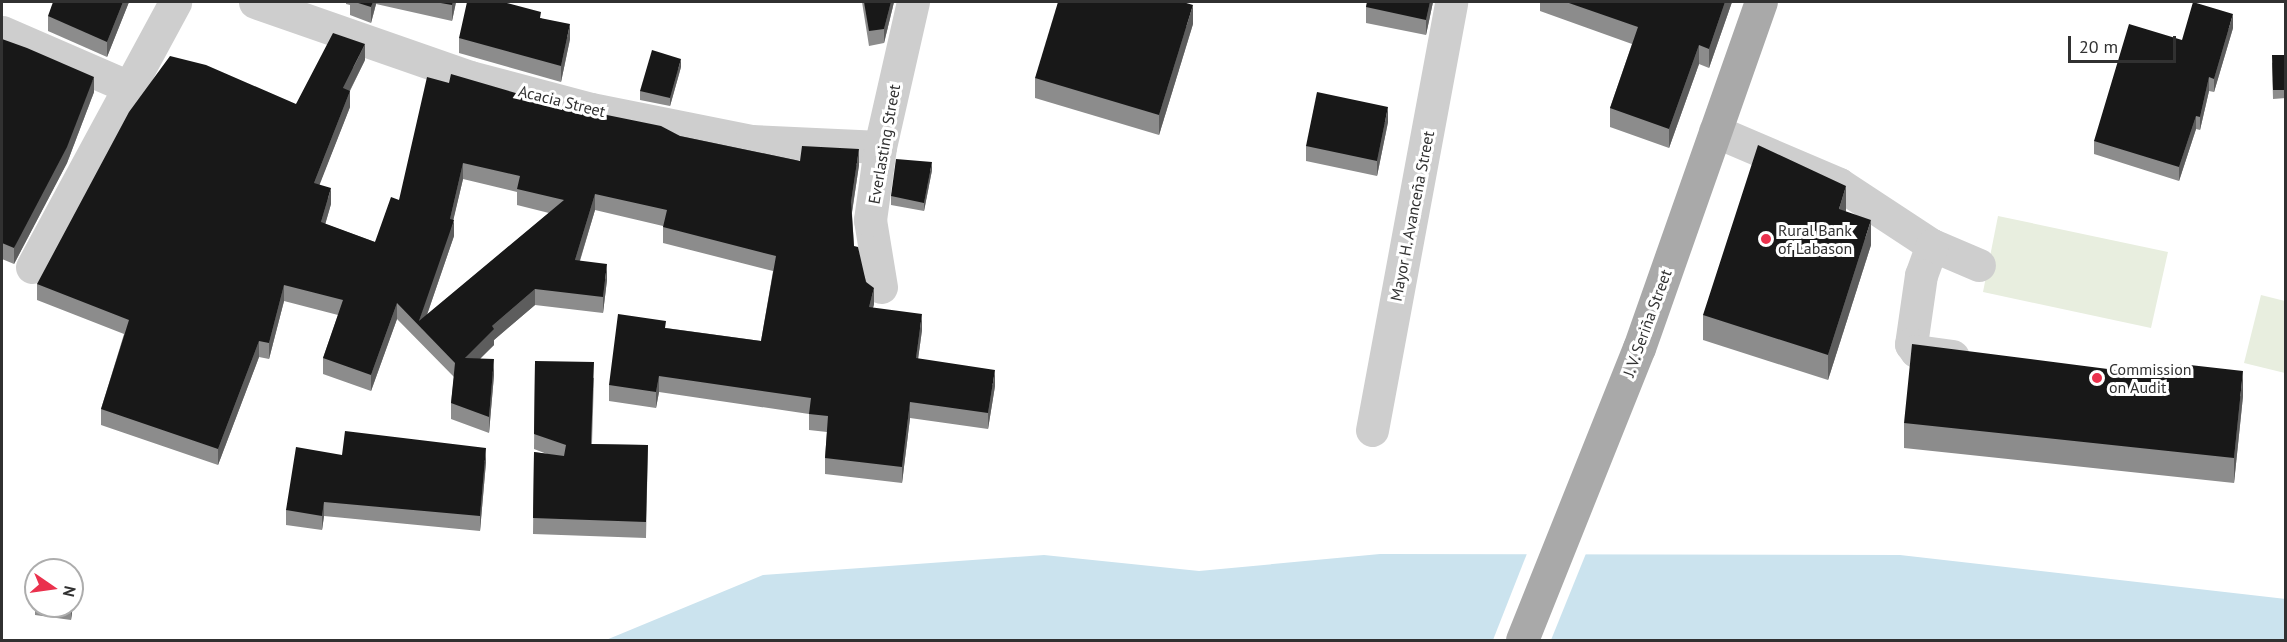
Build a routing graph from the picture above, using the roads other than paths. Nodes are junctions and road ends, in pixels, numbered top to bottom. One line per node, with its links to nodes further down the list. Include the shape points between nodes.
1 (175, 2): 7 (street)
2 (255, 2): 9 (street, Acacia Street, via 380,42 448,69 591,109 751,141)
3 (913, 2): 9 (street, Everlasting Street)
4 (1452, 2): 15 (street, Mayor H. Avanceña Street)
5 (1761, 2): 8 (main road, J. V. Seriña Street)
6 (2, 32): 7 (street)
7 (129, 87): 12 (street)
8 (1715, 131): 10 (street, via 1839,184); 16 (main road, J. V. Seriña Street, via 1638,348)
9 (880, 147): 13 (street, Everlasting Street, via 870,220)
10 (1932, 245): 11 (street); 14 (street, via 1921,275 1911,344 1916,351)
11 (1979, 265)
12 (32, 267)
13 (881, 287)
14 (1987, 360)
15 (1372, 430)
16 (1522, 640)

